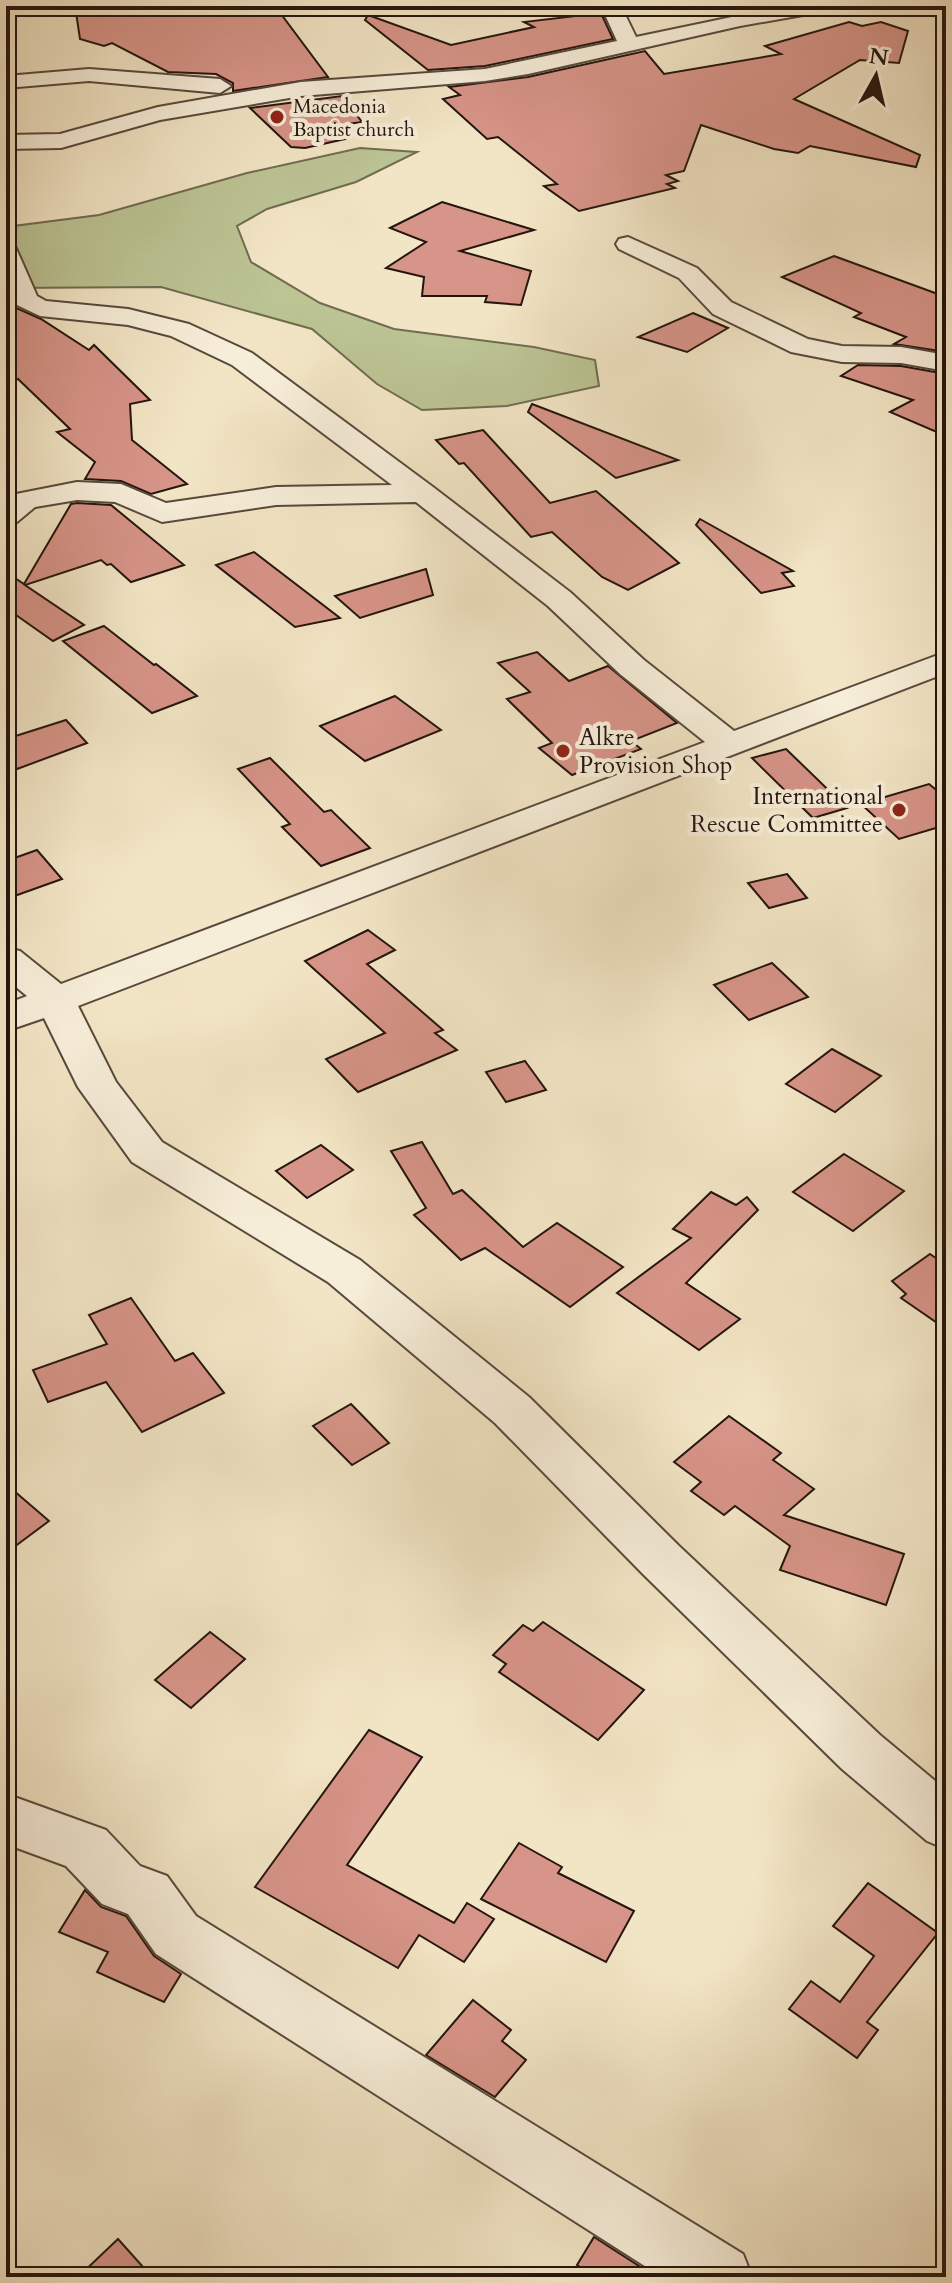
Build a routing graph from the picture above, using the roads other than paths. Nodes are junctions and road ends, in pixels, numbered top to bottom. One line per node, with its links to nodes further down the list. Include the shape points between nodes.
1 (611, 6): 3 (street)
2 (820, 6): 3 (street)
3 (630, 46): 5 (street, via 485,75)
4 (6, 82): 5 (street, via 89,75 206,87)
5 (301, 89): 6 (street, via 158,114 61,141)
6 (6, 142)
7 (628, 244): 9 (street, via 688,273 722,308 800,346)
8 (6, 251): 10 (street, via 26,300 40,308 154,323 219,347)
9 (946, 363)
10 (423, 493): 11 (street, via 276,496 162,513 121,493 77,491 26,500); 13 (street, via 559,599 632,667)
11 (6, 516)
12 (946, 662): 13 (street)
13 (729, 744): 15 (street, via 255,927)
14 (6, 960): 15 (street)
15 (54, 998): 16 (street); 18 (street, via 98,1087 147,1152 344,1271 512,1410 861,1752)
16 (6, 1018)
17 (6, 1819): 19 (street, via 86,1848 122,1886 147,1894 176,1935)
18 (946, 1824)
19 (720, 2277)

